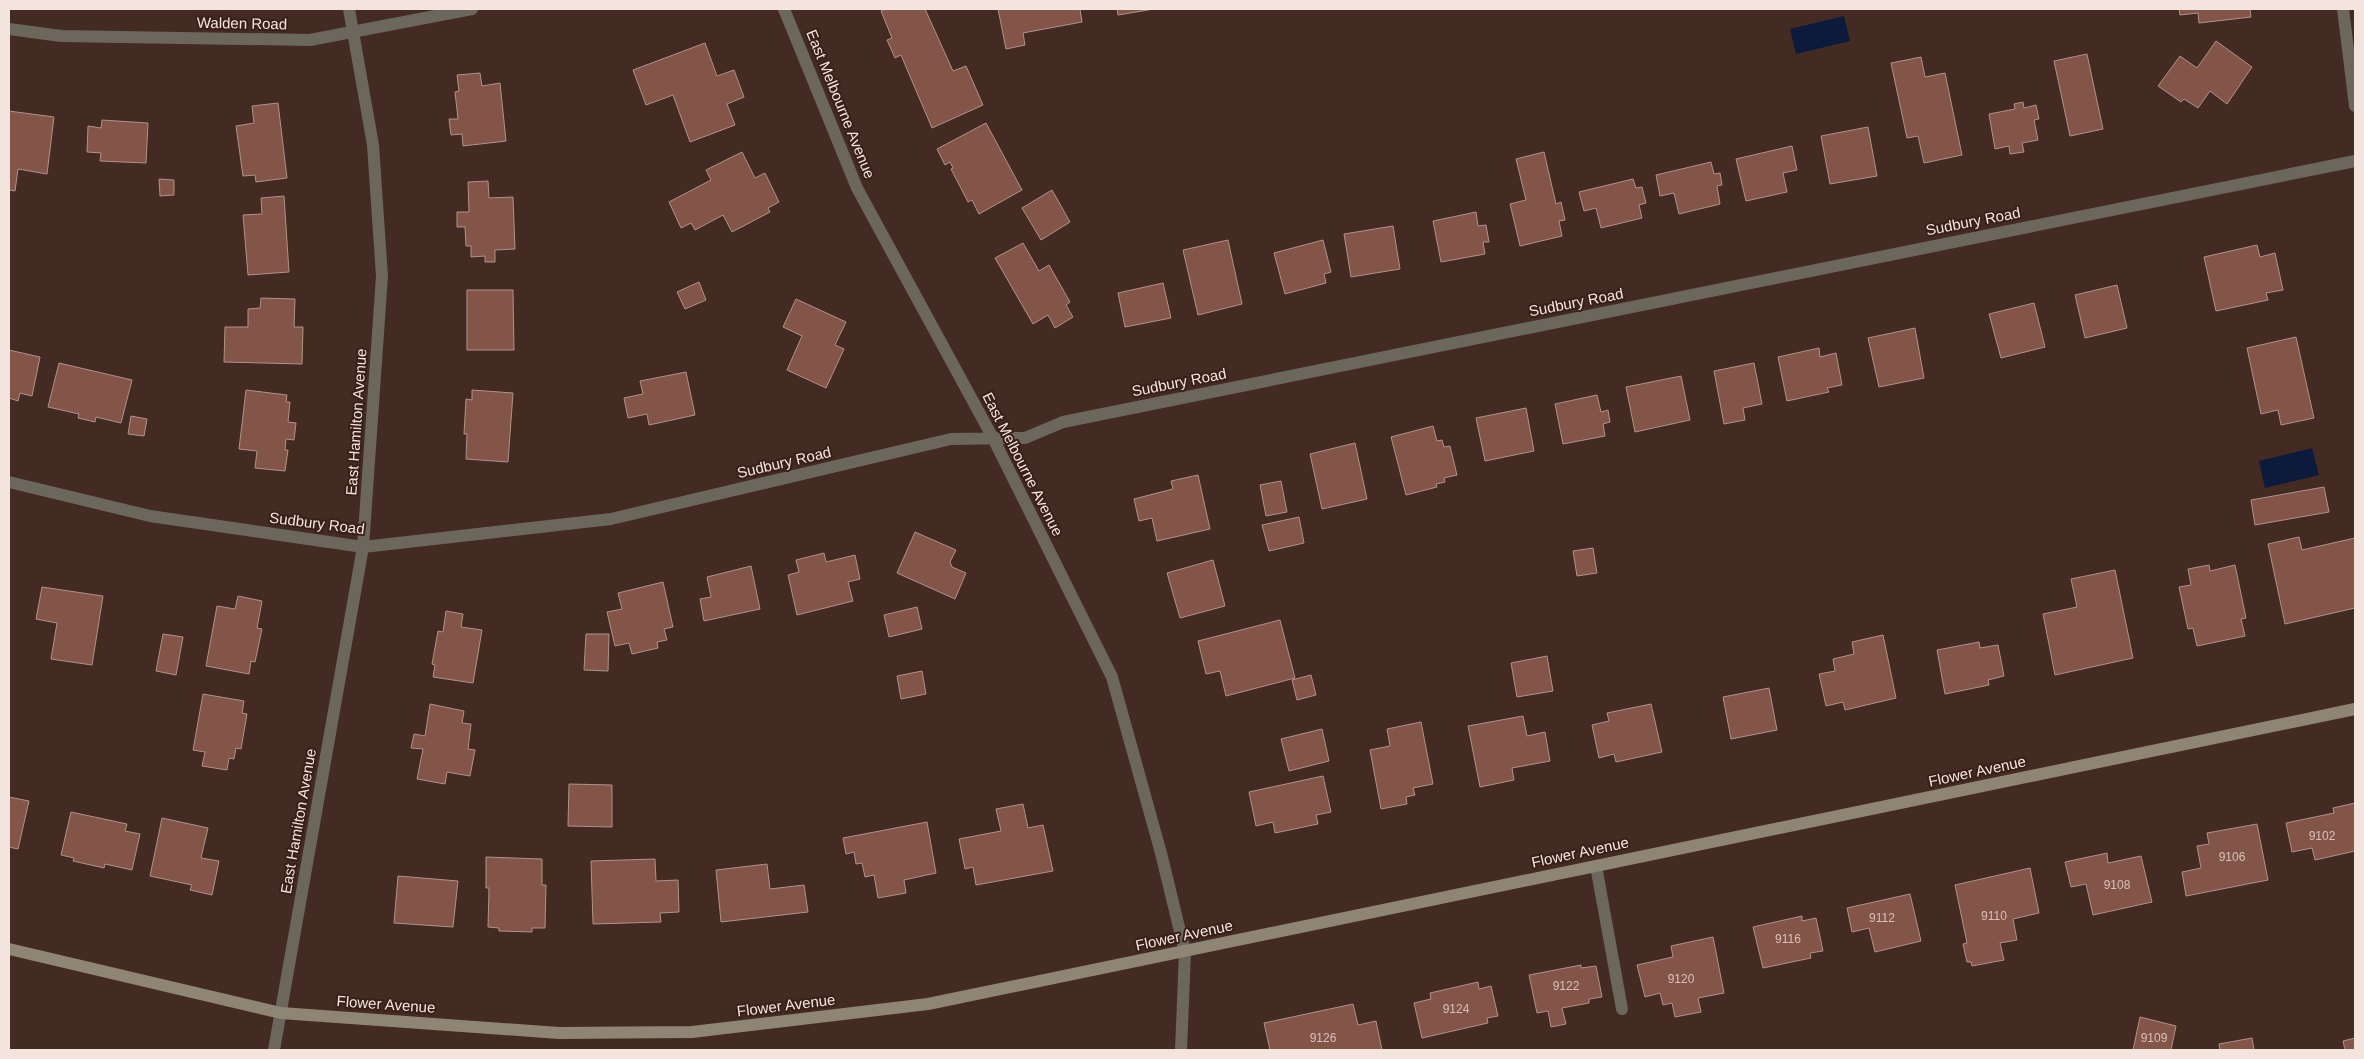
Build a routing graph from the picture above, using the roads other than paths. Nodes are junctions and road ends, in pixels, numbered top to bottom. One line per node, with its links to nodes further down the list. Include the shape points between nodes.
1 (349, 9): 6 (street, East Hamilton Avenue)
2 (472, 9): 6 (street, Walden Road)
3 (784, 9): 9 (street, East Melbourne Avenue, via 857,188)
4 (2343, 9): 7 (street)
5 (9, 29): 6 (street, Walden Road, via 60,36 310,40)
6 (354, 32): 11 (street, East Hamilton Avenue, via 373,145 382,276)
7 (2355, 106)
8 (2355, 161): 9 (street, Sudbury Road, via 1063,422 1025,438)
9 (993, 438): 11 (street, Sudbury Road, via 951,439 611,519); 15 (street, East Melbourne Avenue, via 1112,677)
10 (9, 482): 11 (street, Sudbury Road, via 150,516)
11 (363, 547): 17 (street, East Hamilton Avenue)
12 (2355, 709): 13 (street, Flower Avenue)
13 (1596, 866): 15 (street, Flower Avenue); 16 (street)
14 (9, 949): 17 (street, Flower Avenue)
15 (1185, 952): 17 (street, Flower Avenue, via 928,1004 692,1032 558,1033); 19 (street, East Melbourne Avenue)
16 (1622, 1009)
17 (281, 1012): 18 (street, East Hamilton Avenue)
18 (274, 1050)
19 (1181, 1050)

